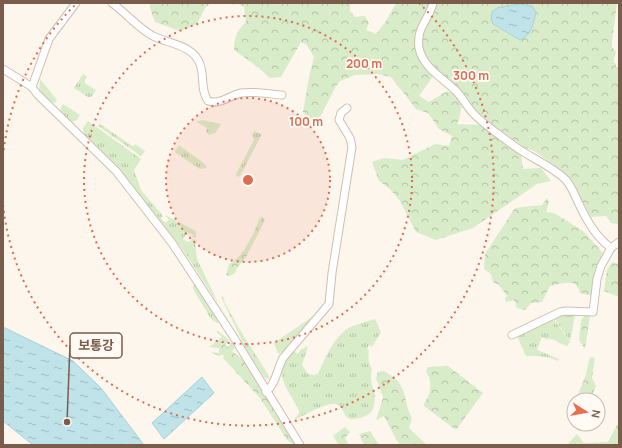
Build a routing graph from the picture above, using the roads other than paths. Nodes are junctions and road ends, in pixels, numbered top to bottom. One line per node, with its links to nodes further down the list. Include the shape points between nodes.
1 (76, 3): 5 (street, via 49,39)
2 (112, 3): 6 (street, via 145,31 195,55 201,66 202,88 208,101 216,102 250,92)
3 (433, 3): 9 (street, via 420,30 422,57 478,118 567,181 587,221)
4 (3, 69): 5 (street)
5 (32, 87): 11 (street, via 126,183 180,256 233,336)
6 (282, 95)
7 (347, 108): 11 (street, via 339,120 350,138 352,147 329,304 283,358 272,387)
8 (619, 242): 9 (street)
9 (611, 248): 10 (street, via 597,279 593,312 566,310)
10 (512, 335)
11 (266, 392): 12 (street)
12 (300, 445)

